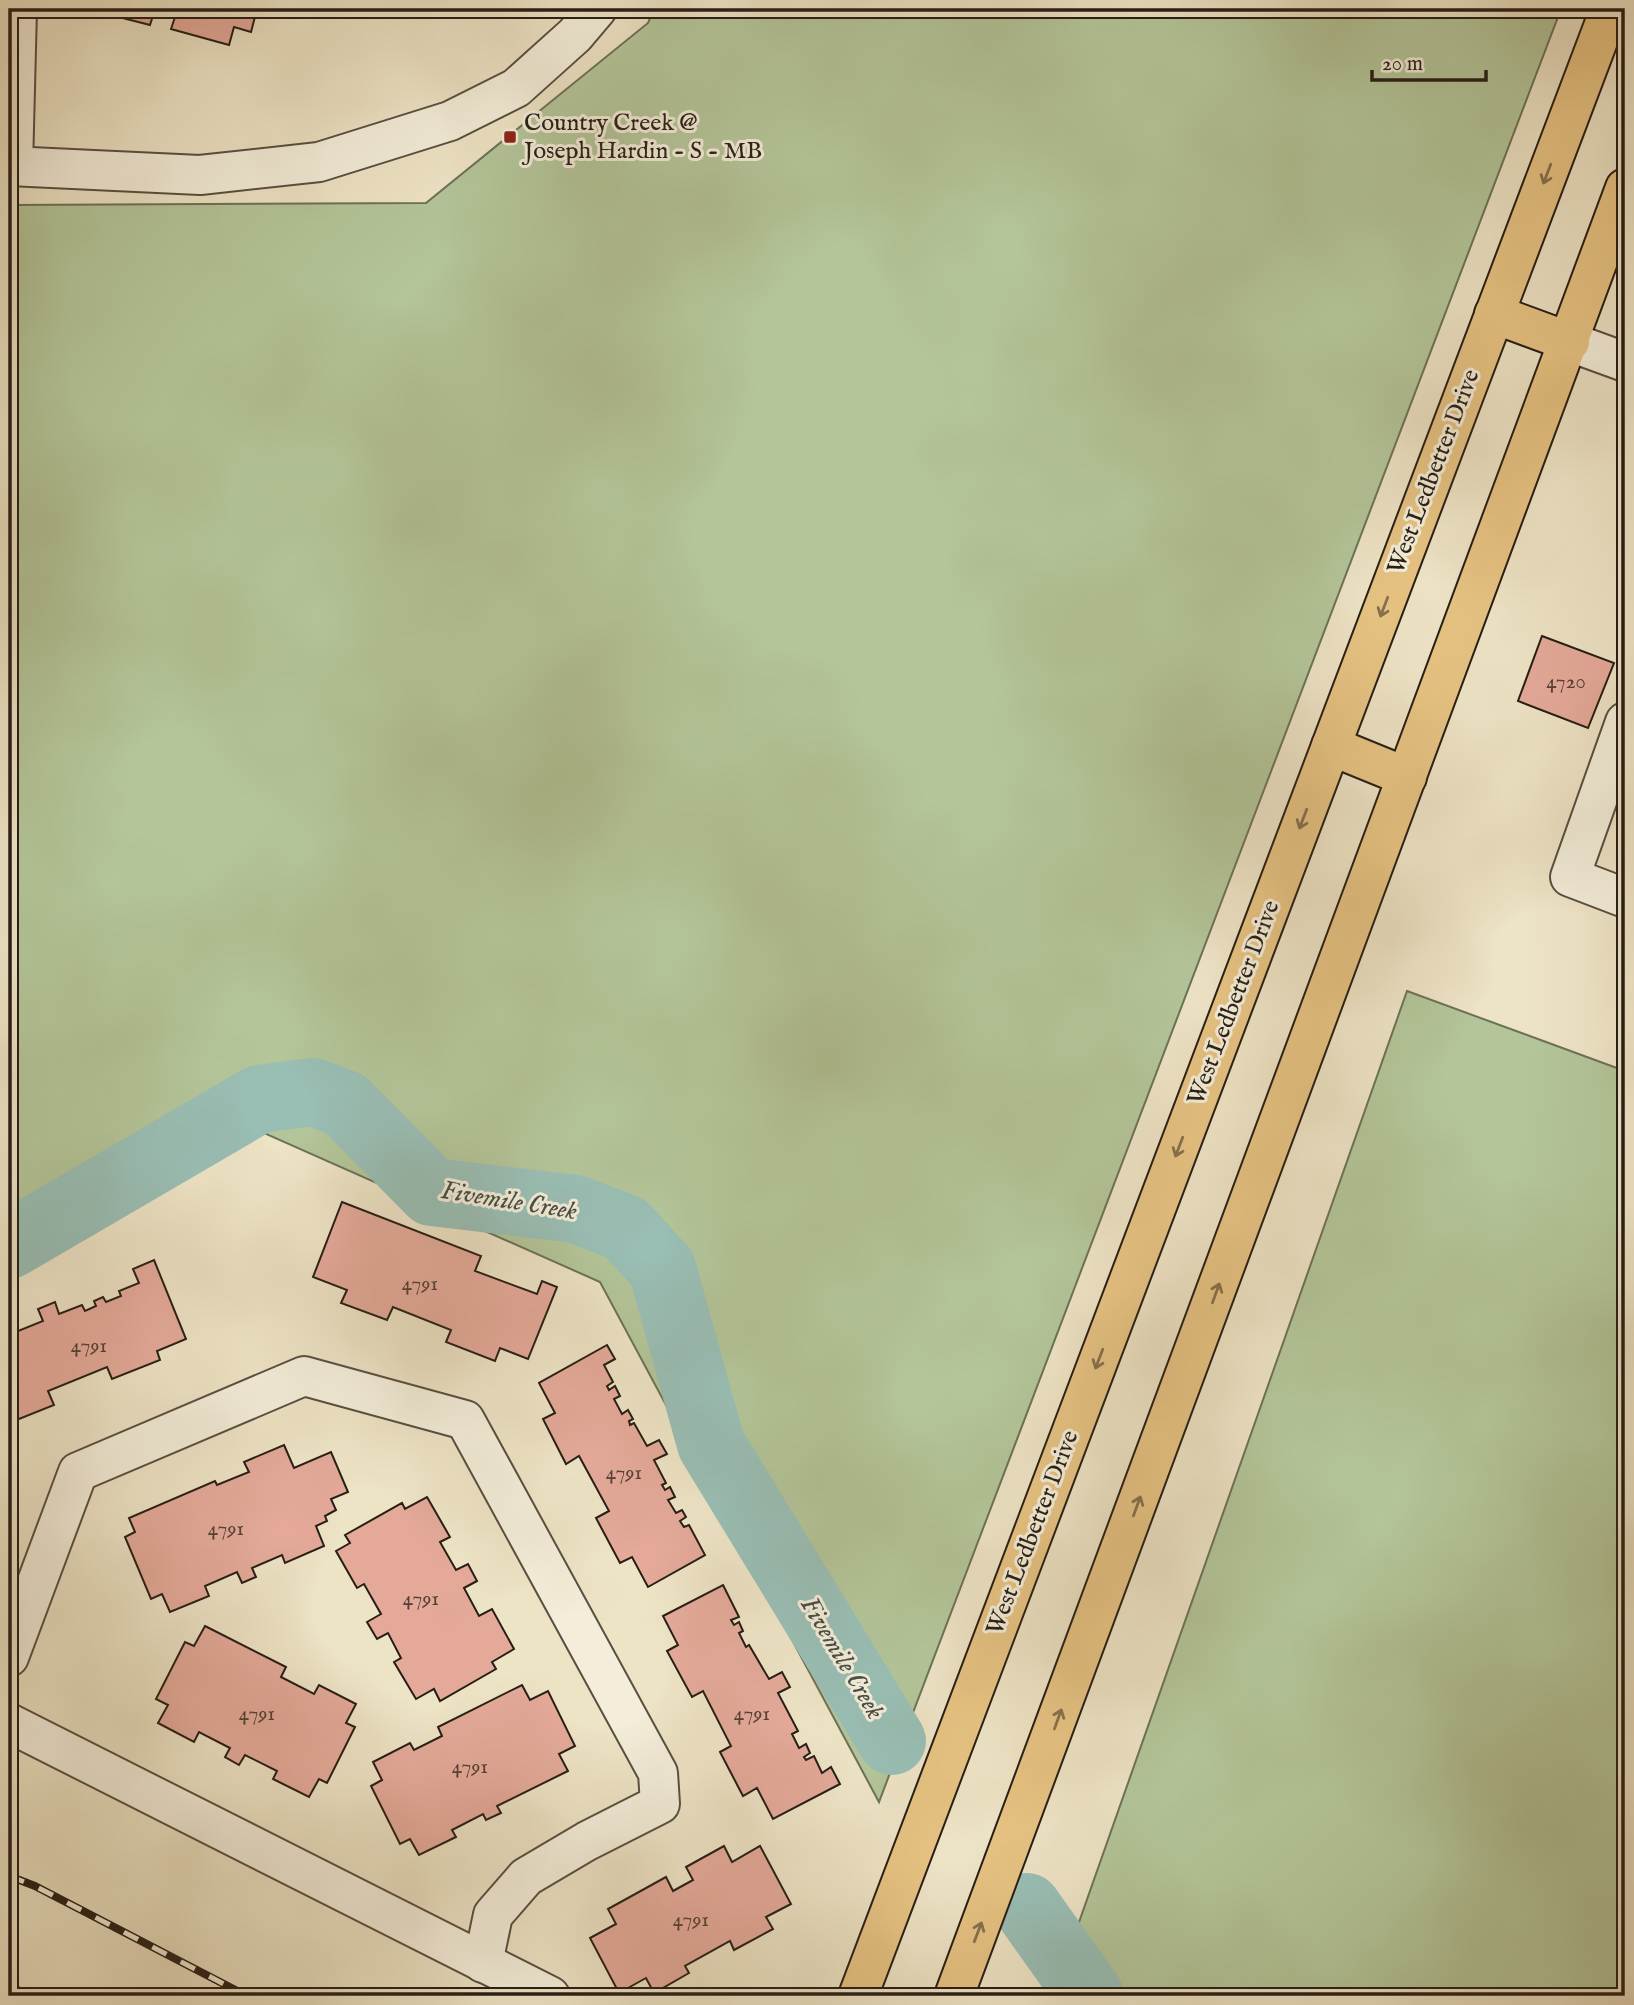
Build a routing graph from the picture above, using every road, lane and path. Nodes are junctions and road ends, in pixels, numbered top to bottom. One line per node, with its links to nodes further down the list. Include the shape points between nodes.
1 (18, 9): 4 (street)
2 (597, 9): 4 (street, via 575,36 516,88 450,121 318,162 201,175)
3 (1610, 9): 6 (main road, West Ledbetter Drive, one-way to 6)
4 (11, 167)
5 (1625, 188): 7 (main road)
6 (1494, 314): 7 (main road); 10 (main road, West Ledbetter Drive, one-way to 10)
7 (1570, 342): 8 (street); 11 (main road)
8 (1625, 362)
9 (1625, 722): 12 (street, via 1570,877)
10 (1331, 746): 11 (main road); 17 (main road, West Ledbetter Drive, one-way to 17)
11 (1407, 777): 18 (main road, one-way to 11)
12 (1625, 898)
13 (9, 1657): 15 (street, via 78,1472 304,1376 465,1420 658,1773 660,1804 526,1877 493,1915)
14 (9, 1723): 15 (street)
15 (483, 1962): 16 (street)
16 (550, 1996)
17 (858, 1996)
18 (954, 1996)

